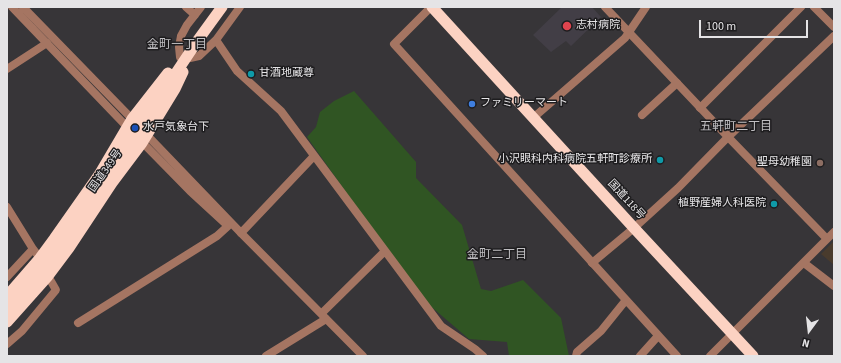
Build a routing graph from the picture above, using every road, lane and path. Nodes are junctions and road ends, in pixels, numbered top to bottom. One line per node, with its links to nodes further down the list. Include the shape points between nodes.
1 (12, 7): 17 (street)
2 (24, 7): 24 (street)
3 (186, 7): 12 (street)
4 (201, 7): 12 (street)
5 (240, 7): 16 (street)
6 (431, 7): 23 (highway, 国道118号); 36 (street, via 394,44)
7 (605, 7): 14 (street)
8 (646, 7): 14 (street)
9 (801, 7): 21 (street)
10 (814, 7): 13 (street)
11 (220, 10): 18 (highway, 国道349号); 44 (highway, 国道349号, via 59,248)
12 (195, 15): 18 (street, via 181,36 179,47)
13 (834, 26)
14 (629, 32): 20 (street); 23 (street)
15 (834, 36): 25 (street)
16 (216, 40): 18 (street, via 199,56); 27 (street, via 238,71 281,111)
17 (47, 43): 19 (street); 24 (street)
18 (185, 58): 24 (highway, 国道349号); 26 (highway, 国道349号, via 175,89)
19 (7, 69)
20 (677, 83): 21 (street); 22 (street)
21 (700, 108): 25 (street)
22 (642, 115)
23 (533, 118): 30 (highway, 国道118号)
24 (129, 123): 26 (street); 35 (highway, 国道349号, via 98,175)
25 (728, 138): 30 (street); 33 (street)
26 (145, 139): 29 (street, via 190,192); 32 (street); 39 (highway, 国道349号)
27 (314, 156): 32 (street); 34 (street)
28 (7, 207): 35 (street)
29 (228, 226): 38 (street); 47 (street, via 217,236)
30 (634, 228): 36 (street); 48 (highway, 国道118号)
31 (834, 232): 33 (street)
32 (241, 233): 38 (street)
33 (828, 239): 37 (street)
34 (385, 251): 45 (street); 53 (street, via 441,326)
35 (37, 254): 40 (street); 42 (highway, 国道349号)
36 (592, 263): 43 (street)
37 (804, 263): 41 (street); 48 (street)
38 (283, 274): 45 (street)
39 (48, 276): 46 (highway, 国道349号); 50 (street, via 56,290 22,331)
40 (7, 277)
41 (834, 286)
42 (7, 296)
43 (626, 300): 49 (street); 54 (street, via 602,331 577,352)
44 (7, 310)
45 (324, 316): 51 (street); 52 (street)
46 (7, 322)
47 (78, 323)
48 (732, 334): 57 (street); 58 (highway, 国道118号)
49 (658, 336): 55 (street); 56 (street)
50 (7, 344)
51 (266, 356)
52 (363, 356)
53 (483, 356)
54 (576, 356)
55 (640, 356)
56 (678, 356)
57 (710, 356)
58 (753, 356)

